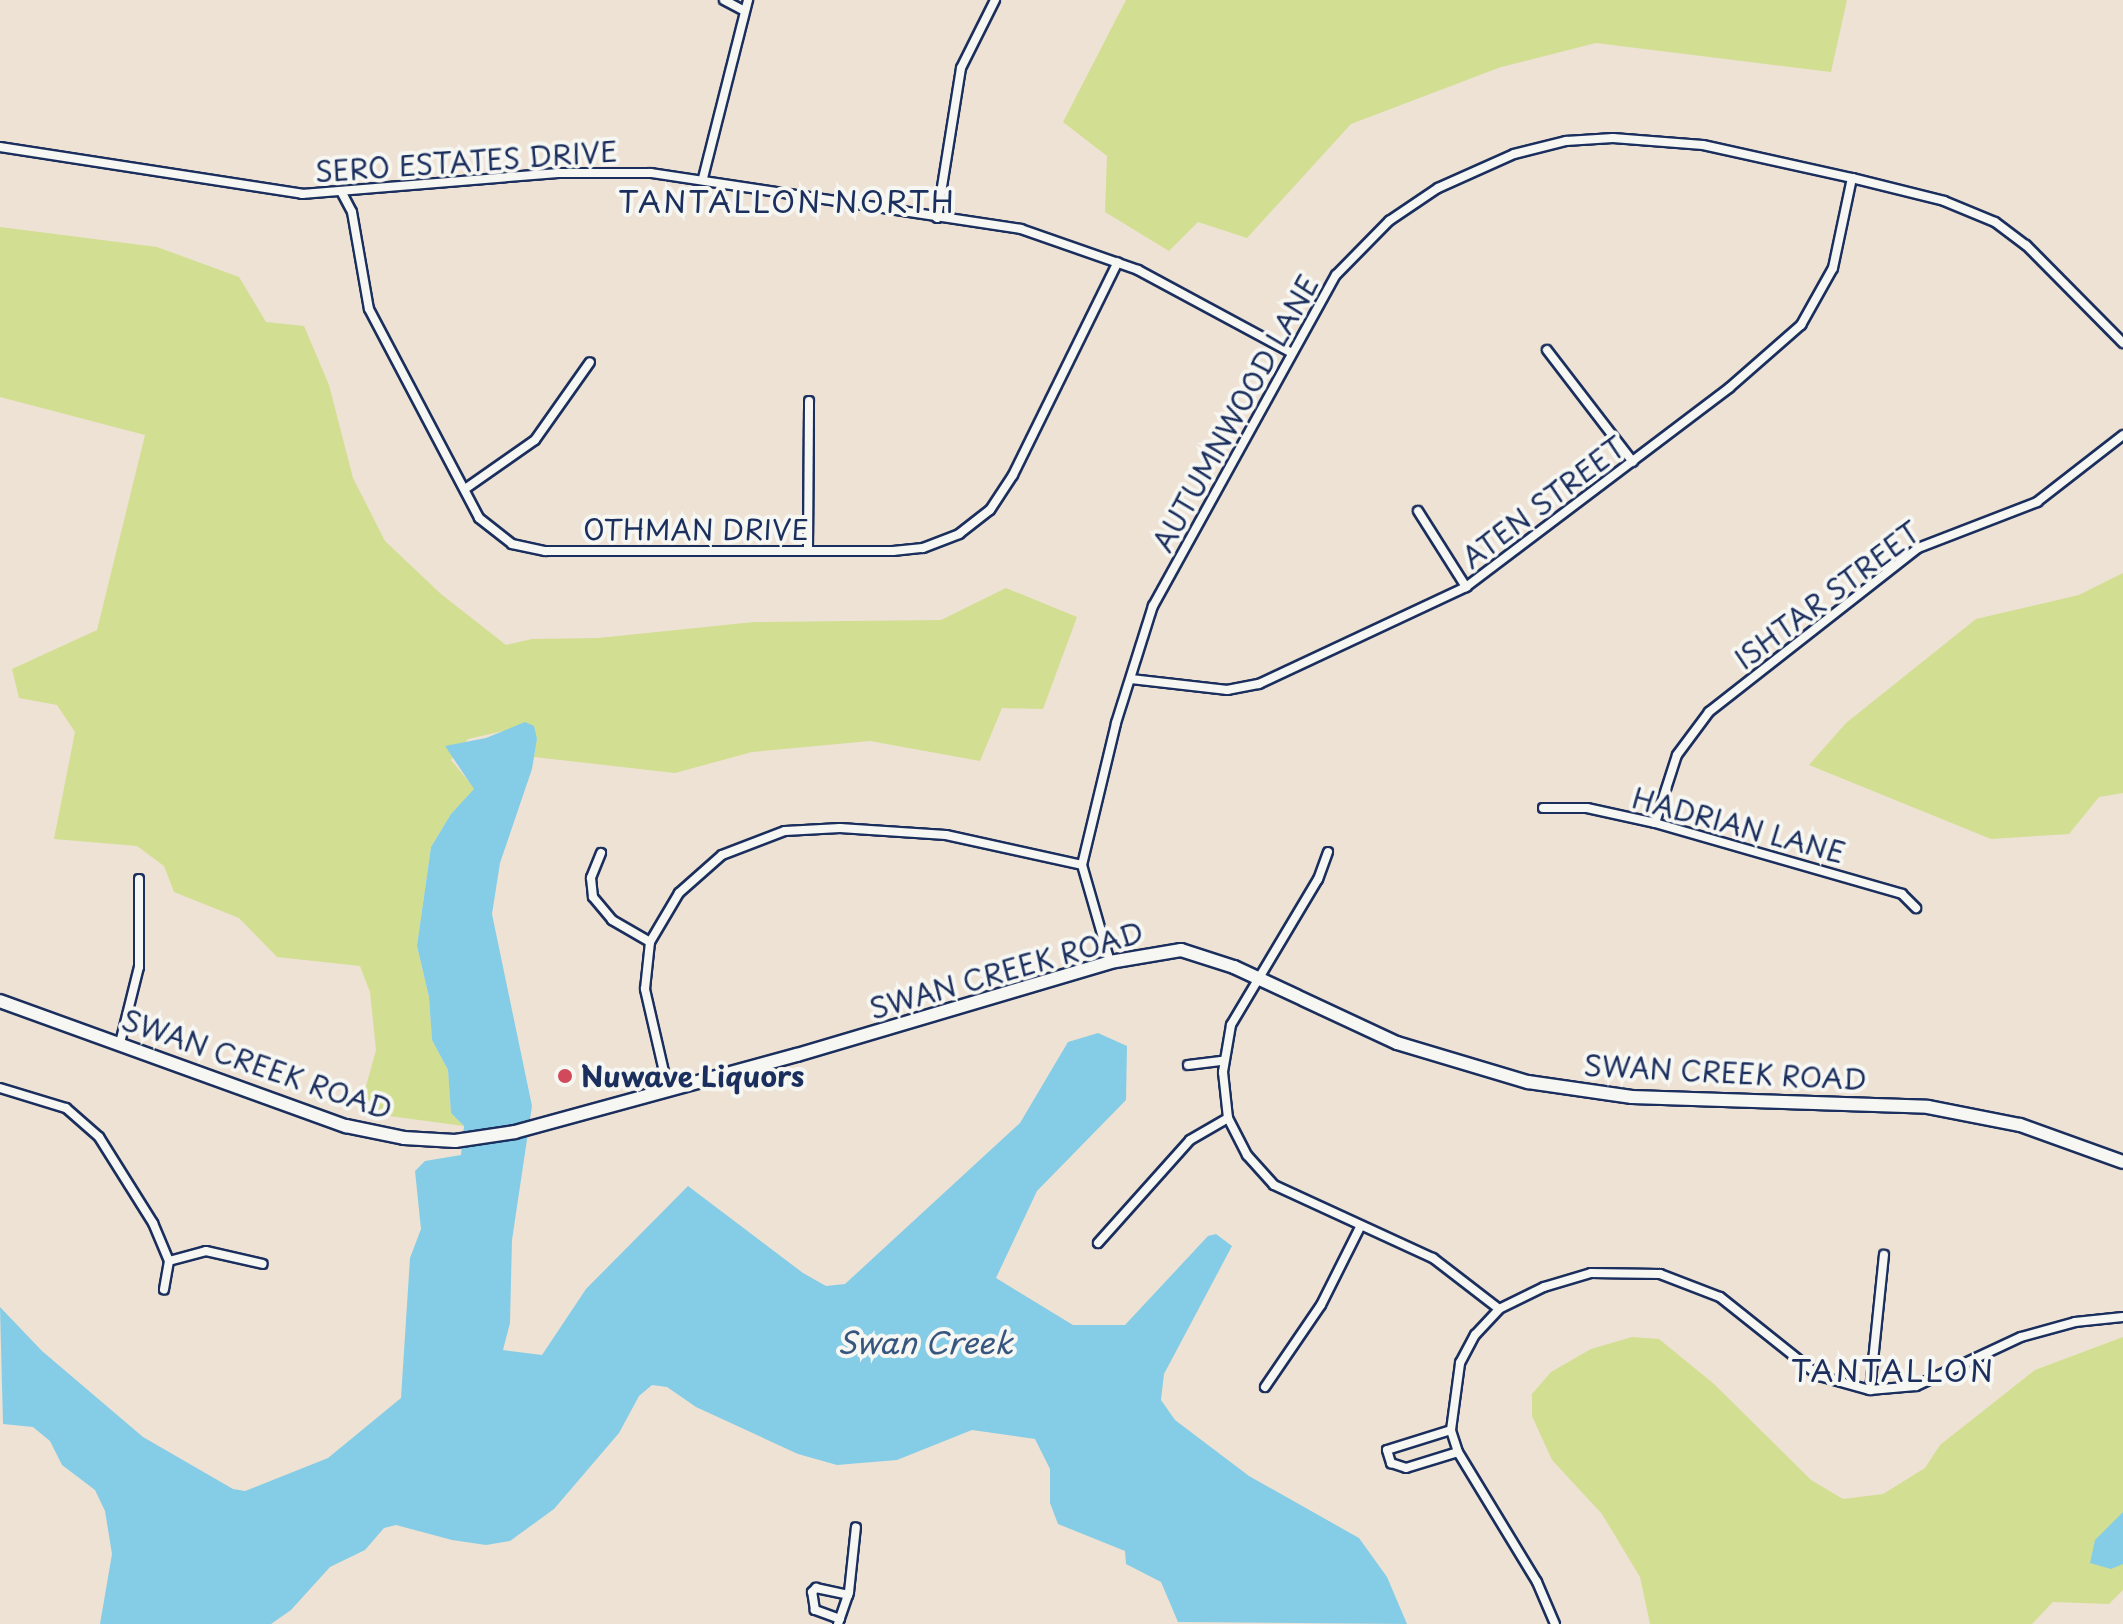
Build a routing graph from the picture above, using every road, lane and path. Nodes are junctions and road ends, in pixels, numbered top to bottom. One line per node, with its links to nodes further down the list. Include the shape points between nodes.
1 (724, 0): 4 (street)
2 (748, 0): 4 (street)
3 (995, 0): 9 (street, via 970,41 957,80)
4 (743, 10): 6 (street)
5 (0, 147): 8 (street, SERO ESTATES DRIVE, via 272,192)
6 (703, 178): 8 (street, SERO ESTATES DRIVE, via 589,172); 9 (street, SERO ESTATES DRIVE)
7 (1852, 178): 11 (street, AUTUMNWOOD LANE, via 1944,201 1995,222 2033,252); 13 (street, AUTUMNWOOD LANE, via 1659,139 1592,138 1514,154 1453,179 1389,221 1336,275); 17 (street, ATEN STREET, via 1833,268 1812,312 1764,359)
8 (342, 193): 18 (street, OTHMAN DRIVE, via 352,212 369,309)
9 (937, 218): 10 (street, SERO ESTATES DRIVE, via 1041,233)
10 (1118, 262): 13 (street, SERO ESTATES DRIVE); 20 (street, OTHMAN DRIVE, via 1022,459 984,516 959,534 923,548)
11 (2123, 343)
12 (1547, 350): 17 (street)
13 (1290, 352): 22 (street, AUTUMNWOOD LANE, via 1153,606)
14 (590, 362): 18 (street, via 535,440)
15 (809, 401): 20 (street)
16 (2123, 435): 24 (street, ISHTAR STREET, via 2037,502 1918,548 1709,712 1677,755)
17 (1633, 462): 21 (street, ATEN STREET)
18 (465, 489): 20 (street, OTHMAN DRIVE, via 486,526 531,549)
19 (1418, 511): 21 (street)
20 (808, 550)
21 (1466, 587): 22 (street, ATEN STREET, via 1259,684 1227,690)
22 (1131, 679): 27 (street, AUTUMNWOOD LANE)
23 (1543, 808): 24 (street, HADRIAN LANE, via 1587,808)
24 (1655, 823): 29 (street, HADRIAN LANE, via 1902,894)
25 (1328, 852): 32 (street, via 1318,879)
26 (601, 853): 30 (street, via 592,869 593,897 612,920)
27 (1082, 865): 30 (street, via 946,835 792,830 750,842 712,862 679,893); 31 (street)
28 (139, 879): 34 (street, via 139,967)
29 (1916, 908)
30 (650, 942): 38 (street, via 645,989)
31 (1110, 962): 32 (street, SWAN CREEK ROAD, via 1181,950); 38 (street, SWAN CREEK ROAD)
32 (1256, 978): 35 (street, via 1231,1025); 40 (street, SWAN CREEK ROAD, via 1397,1043 1528,1082 1632,1097 1928,1107 2020,1125)
33 (0, 1001): 34 (street, SWAN CREEK ROAD)
34 (120, 1043): 38 (street, SWAN CREEK ROAD, via 346,1126 433,1140 491,1137)
35 (1223, 1061): 36 (street); 39 (street)
36 (1188, 1065)
37 (0, 1088): 44 (street, via 56,1104 85,1121 145,1207)
38 (668, 1089)
39 (1228, 1118): 41 (street, via 1252,1162 1274,1185); 42 (street, via 1190,1140)
40 (2123, 1162)
41 (1360, 1227): 47 (street, via 1440,1262); 49 (street, via 1321,1305)
42 (1098, 1243)
43 (1884, 1255): 50 (street)
44 (169, 1261): 45 (street, via 206,1251); 46 (street)
45 (263, 1264)
46 (164, 1290)
47 (1499, 1309): 50 (street, via 1544,1287 1591,1273 1660,1274 1720,1297 1819,1376); 51 (street, via 1475,1335 1460,1363)
48 (2123, 1317): 50 (street, via 2075,1322 2021,1337 1916,1386)
49 (1265, 1387)
50 (1870, 1390)
51 (1451, 1430): 52 (street); 52 (street, via 1387,1450 1391,1463 1406,1468)
52 (1458, 1452): 56 (street, via 1537,1582)
53 (856, 1527): 54 (street)
54 (848, 1595): 55 (street); 55 (street, via 812,1592 815,1610)
55 (839, 1621)
56 (1555, 1624)

